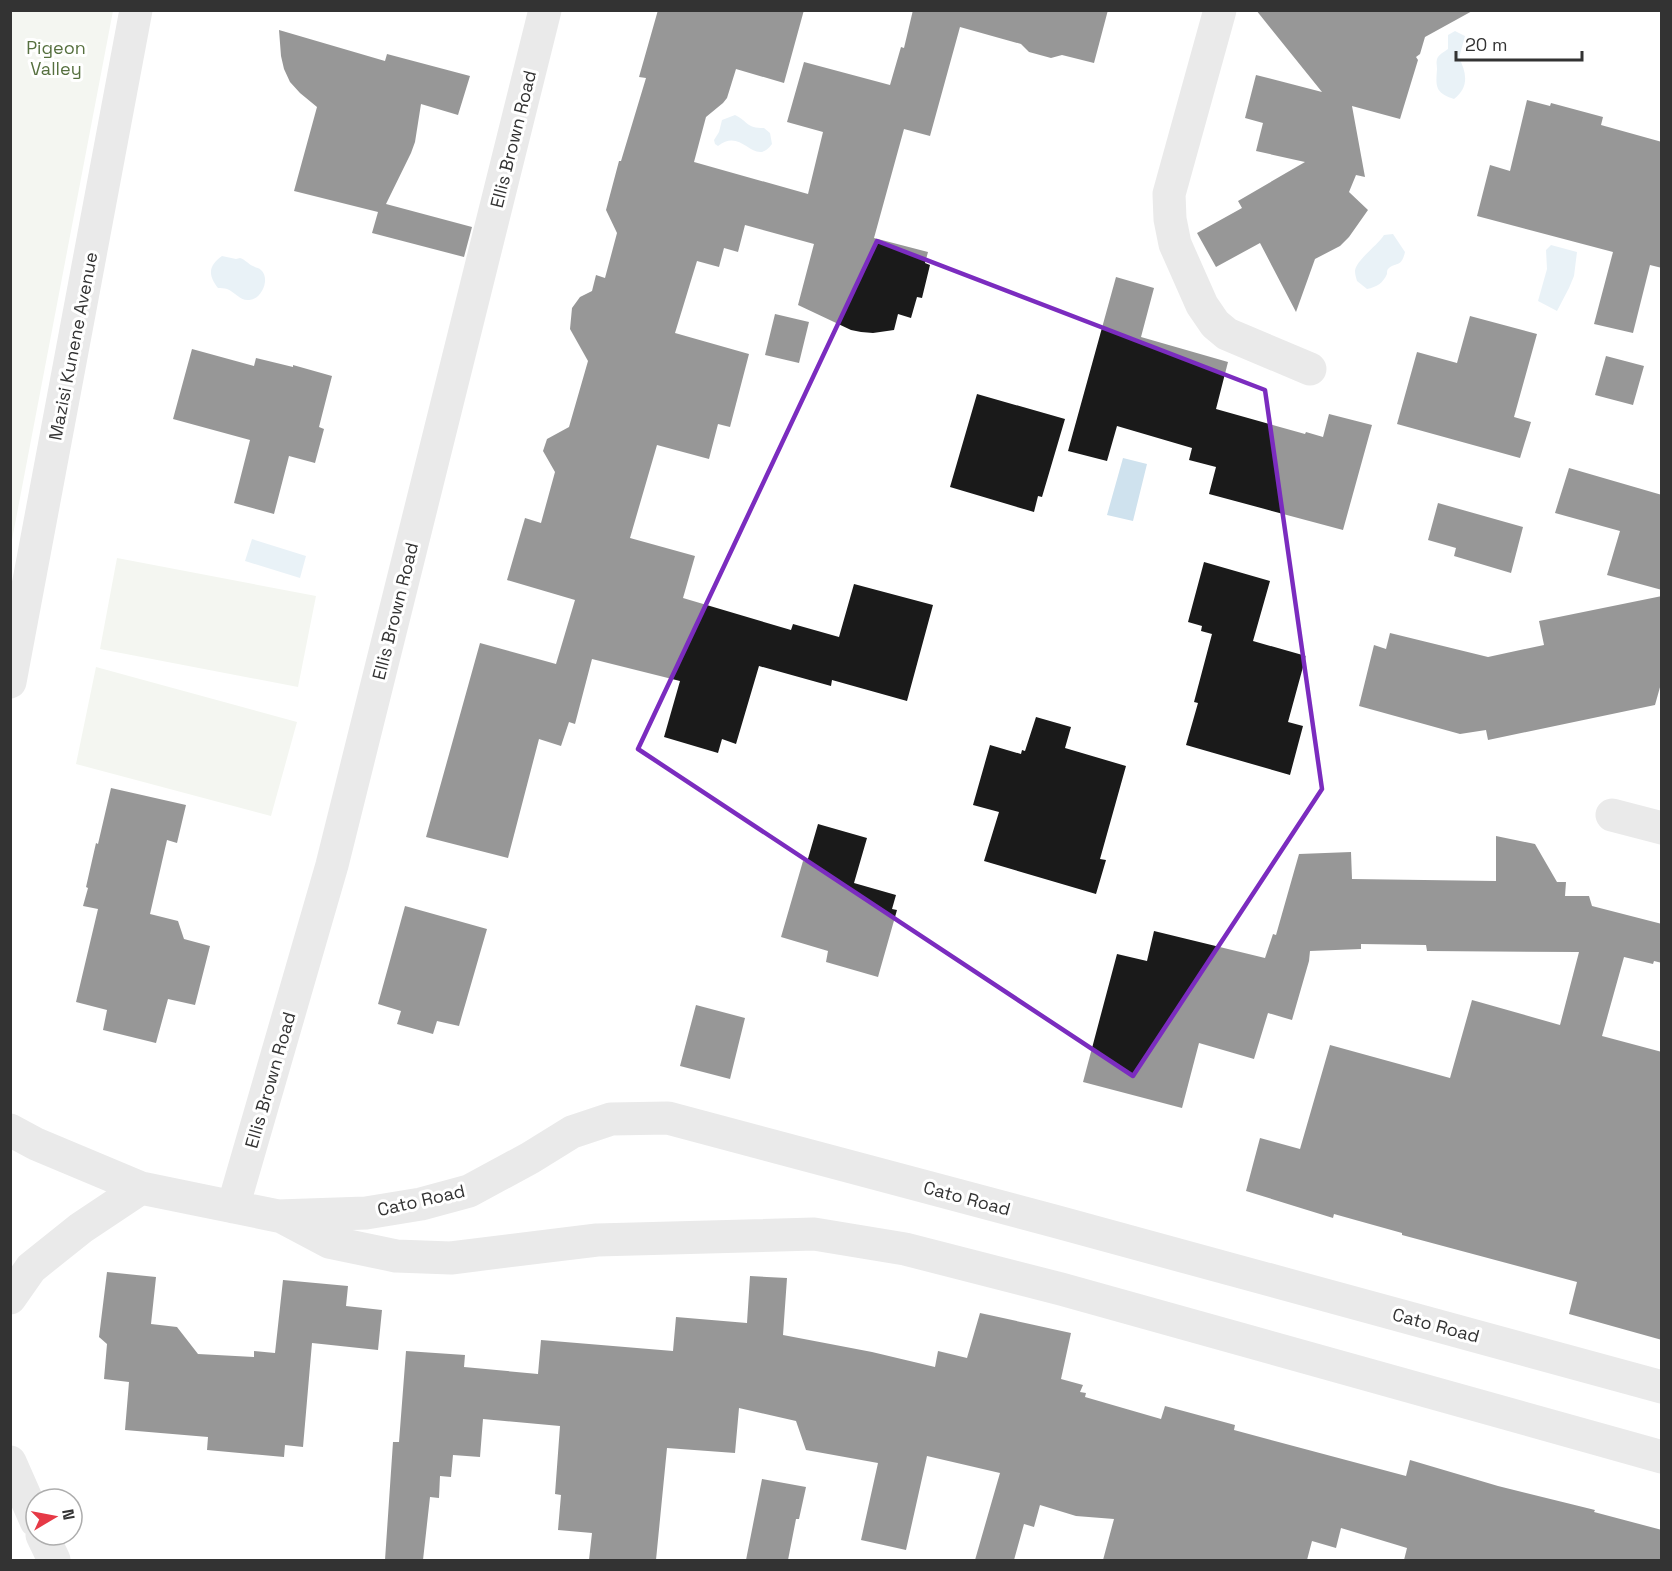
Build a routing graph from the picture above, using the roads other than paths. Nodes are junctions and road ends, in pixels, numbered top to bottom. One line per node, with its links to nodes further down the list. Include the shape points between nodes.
1 (135, 10): 5 (street, Mazisi Kunene Avenue)
2 (545, 10): 10 (street, Ellis Brown Road, via 332,865)
3 (1221, 10): 4 (street, via 1169,194 1175,244 1202,306 1215,324 1227,334)
4 (1310, 369)
5 (10, 682)
6 (1612, 814): 7 (street)
7 (1662, 828)
8 (10, 1130): 9 (street, Cato Road)
9 (141, 1188): 10 (street, Cato Road); 12 (street, via 31,1268)
10 (233, 1208): 11 (street, Cato Road)
11 (278, 1216): 13 (street, Cato Road, via 366,1212 421,1204 469,1191 572,1132 611,1119 668,1118); 14 (street, Cato Road, via 329,1242 396,1256 451,1258 597,1240 814,1234 905,1249 1073,1292)
12 (10, 1298)
13 (1662, 1387)
14 (1662, 1457)
15 (10, 1462): 16 (street)
16 (24, 1494)

